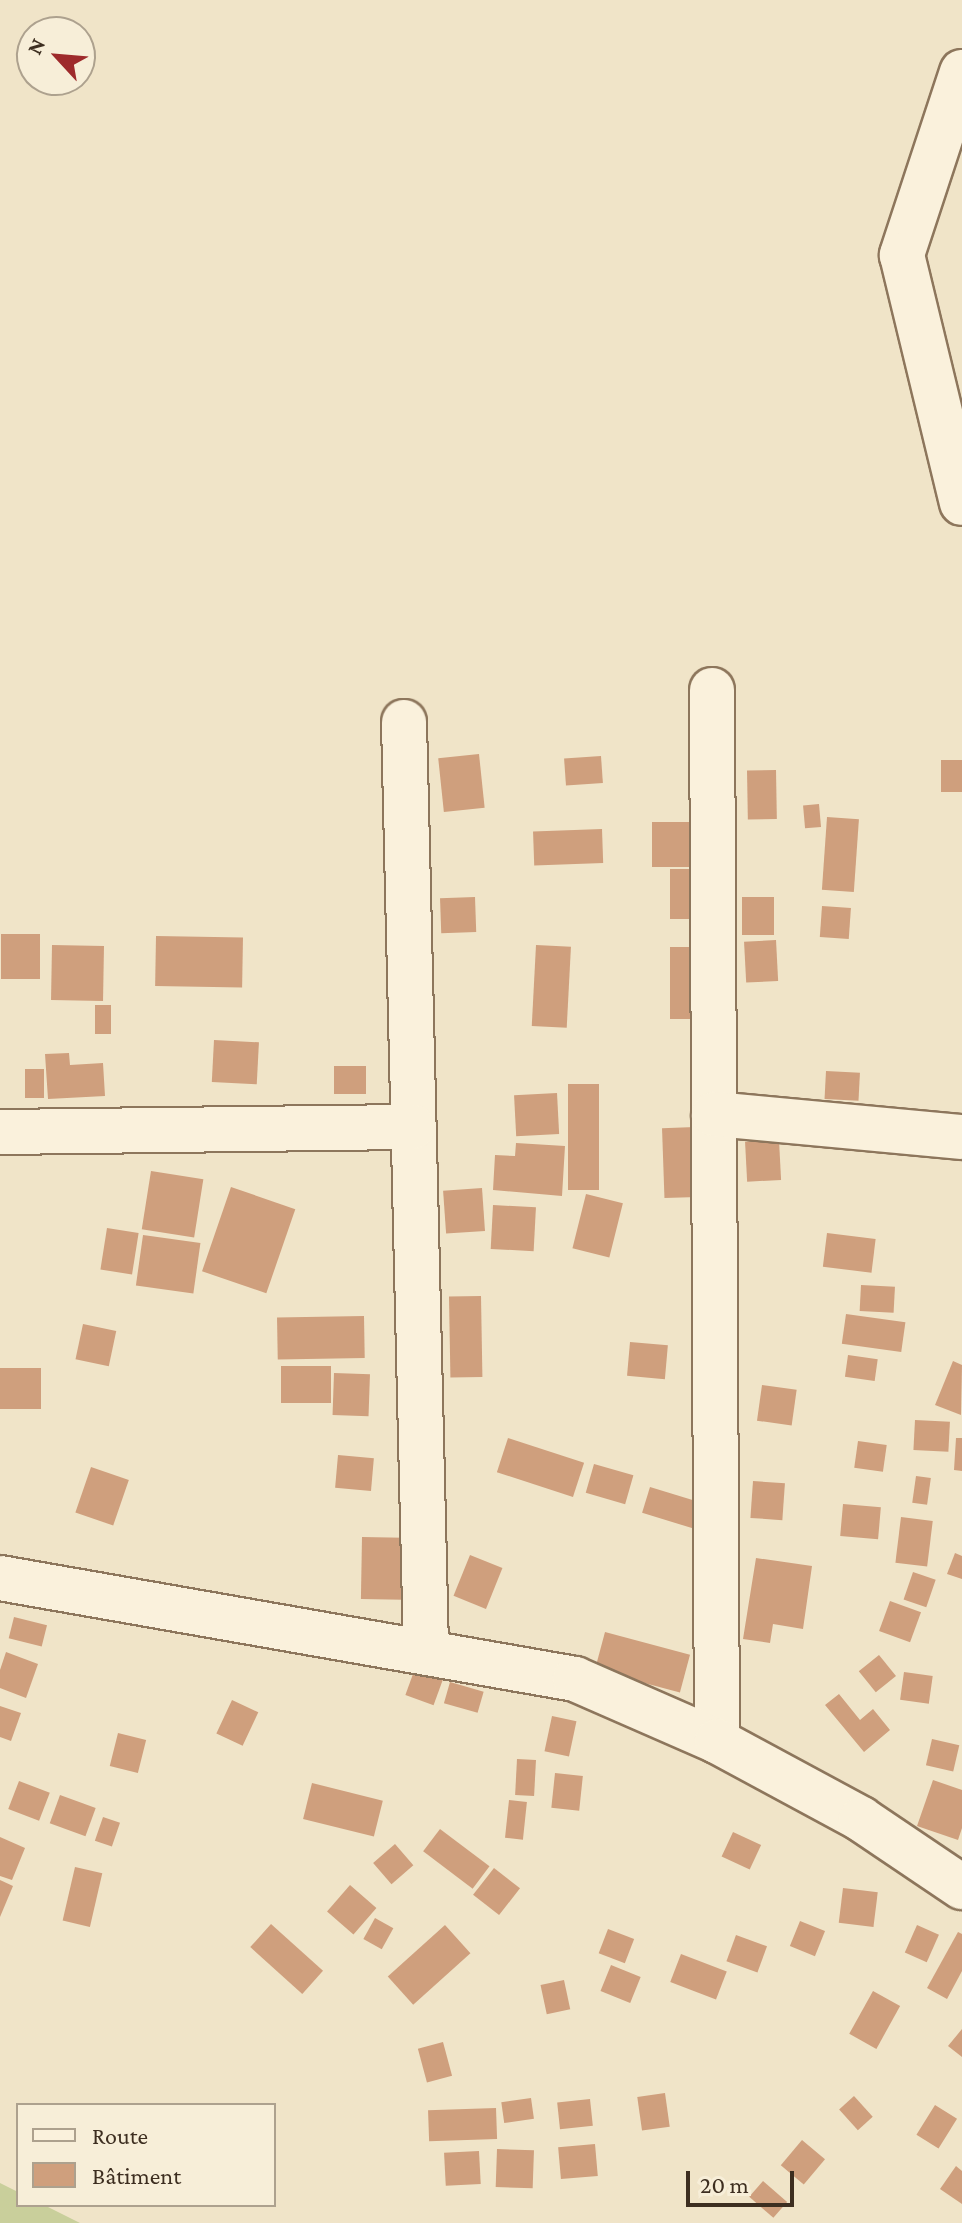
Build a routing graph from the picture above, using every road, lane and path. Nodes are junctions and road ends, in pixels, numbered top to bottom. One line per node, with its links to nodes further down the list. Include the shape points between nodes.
1 (962, 72): 2 (street, via 902,255)
2 (962, 503)
3 (712, 690): 5 (street)
4 (404, 722): 6 (street)
5 (714, 1114): 8 (street); 11 (street)
6 (413, 1127): 7 (street); 10 (street)
7 (0, 1132)
8 (962, 1137)
9 (0, 1578): 10 (street)
10 (426, 1651): 11 (street, via 575,1679)
11 (717, 1741): 12 (street)
12 (958, 1877)

